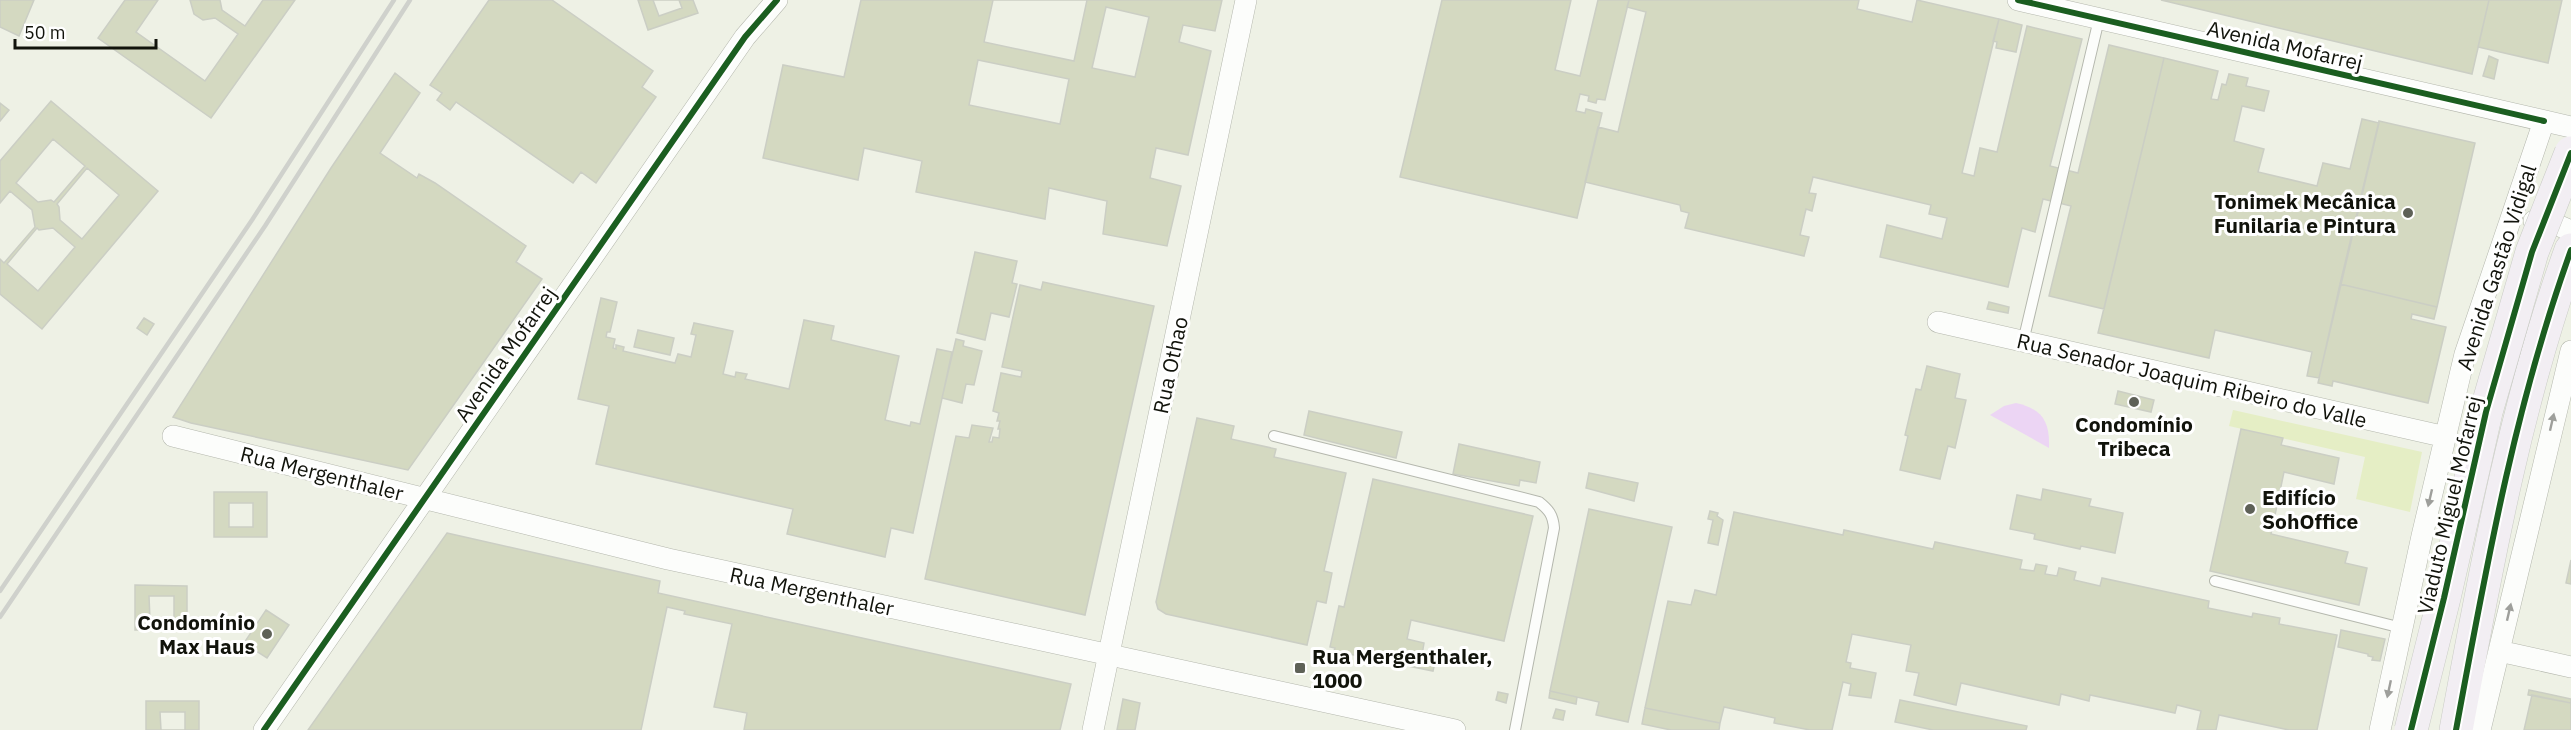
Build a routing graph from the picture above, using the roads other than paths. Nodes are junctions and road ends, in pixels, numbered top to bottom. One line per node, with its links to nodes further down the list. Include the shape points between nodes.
1 (777, 0): 17 (street, Avenida Mofarrej, via 739,47)
2 (1246, 0): 21 (street, Rua Othao)
3 (2018, 0): 4 (street, Avenida Mofarrej)
4 (2099, 19): 5 (street, Avenida Mofarrej); 12 (lane)
5 (2544, 121): 6 (street, Avenida Mofarrej); 8 (street, Avenida Gastão Vidigal)
6 (2571, 127)
7 (2571, 153): 28 (highway, Viaduto Miguel Mofarrej, bridge, via 2532,252 2486,412)
8 (2509, 222): 9 (street, via 2536,221); 16 (street, Avenida Gastão Vidigal, via 2465,354)
9 (2571, 231)
10 (2571, 250): 29 (highway, via 2540,345 2499,508)
11 (1938, 322): 12 (street, Rua Senador Joaquim Ribeiro do Valle)
12 (2023, 342): 16 (street, Rua Senador Joaquim Ribeiro do Valle)
13 (2571, 351): 20 (street, one-way to 13)
14 (173, 436): 17 (street, Rua Mergenthaler)
15 (1274, 436): 26 (lane, via 1539,502 1547,508 1553,516 1554,528)
16 (2446, 437): 19 (street, Avenida Gastão Vidigal, one-way to 19)
17 (424, 499): 21 (street, Rua Mergenthaler, via 668,560); 23 (street, Avenida Mofarrej)
18 (2215, 581): 19 (lane)
19 (2402, 628): 27 (street, Avenida Gastão Vidigal, one-way to 27)
20 (2499, 651): 22 (street); 30 (street)
21 (1109, 656): 24 (street, Rua Othao); 25 (street, Rua Mergenthaler)
22 (2571, 667)
23 (264, 730)
24 (1093, 730)
25 (1455, 730)
26 (1515, 730)
27 (2380, 730)
28 (2411, 730)
29 (2456, 730)
30 (2480, 730)

